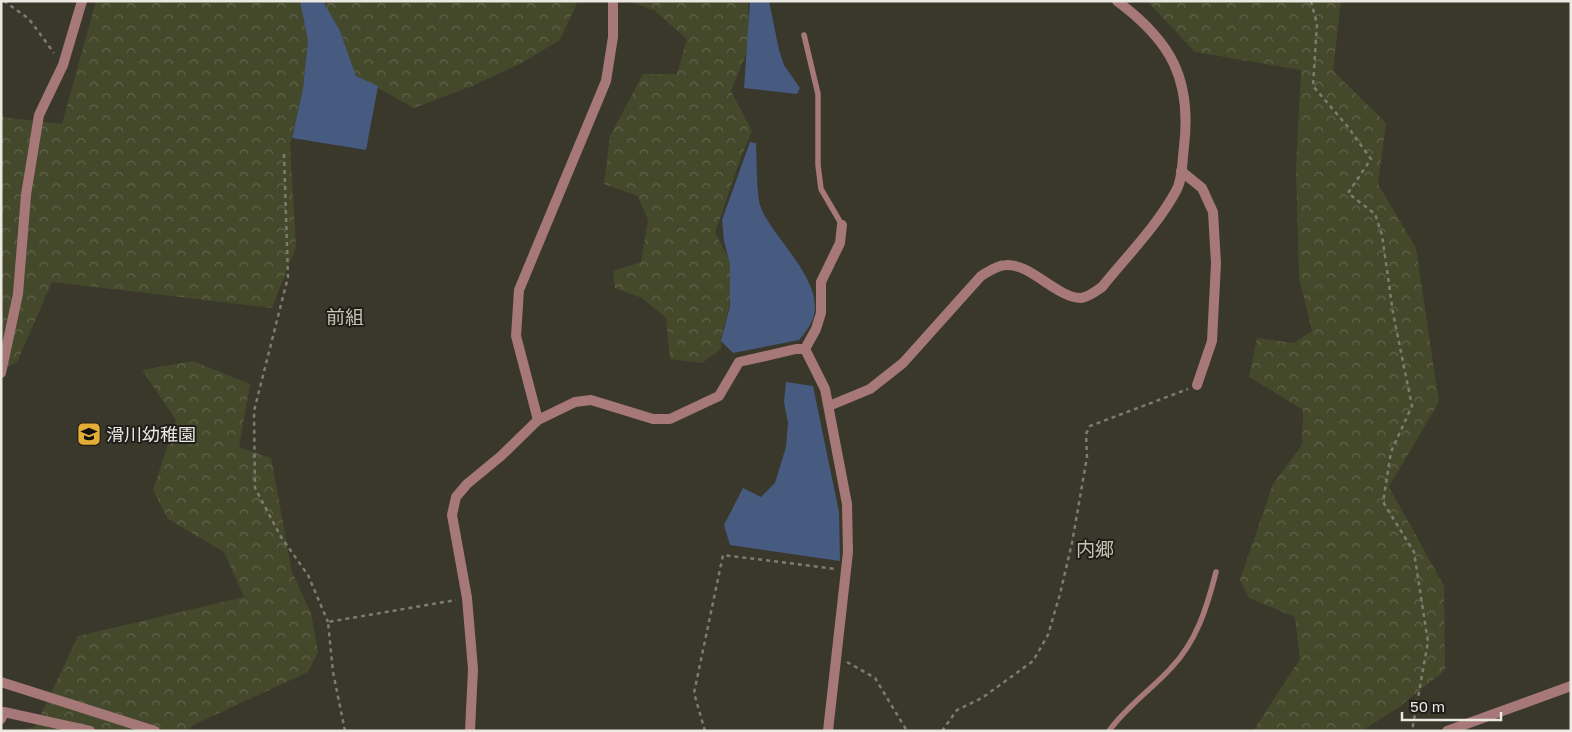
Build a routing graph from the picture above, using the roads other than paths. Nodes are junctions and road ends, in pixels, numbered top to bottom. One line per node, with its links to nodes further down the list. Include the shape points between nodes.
1 (82, 1): 8 (street, via 63,65 39,115 26,195 18,294)
2 (613, 1): 11 (street, via 613,37 606,81 519,290 516,336)
3 (1117, 1): 5 (street, via 1154,34 1169,53 1182,82 1186,128)
4 (804, 35): 6 (lane, via 818,94 821,189)
5 (1181, 171): 9 (street, via 1202,188 1213,212 1216,263 1213,332); 10 (street, via 1177,189 1166,209 1102,287 1090,295 1080,298 1071,295 1018,267 1006,264 995,268 981,276 903,363 870,389)
6 (842, 225): 7 (street, via 840,243 821,282 816,329)
7 (805, 349): 10 (street, via 825,389); 11 (street, via 739,362 719,396 670,419 653,418 591,400 575,402)
8 (1, 373)
9 (1197, 385)
10 (828, 406): 19 (street, via 847,504 848,552)
11 (538, 420): 18 (street, via 467,484 456,497 452,514 467,598 473,669)
12 (1216, 572): 20 (lane, via 1207,606 1188,647 1172,668)
13 (1, 682): 17 (street)
14 (1571, 686): 21 (street)
15 (1, 719): 16 (street, via 4,712)
16 (90, 731)
17 (155, 731)
18 (470, 731)
19 (828, 731)
20 (1109, 731)
21 (1448, 731)

